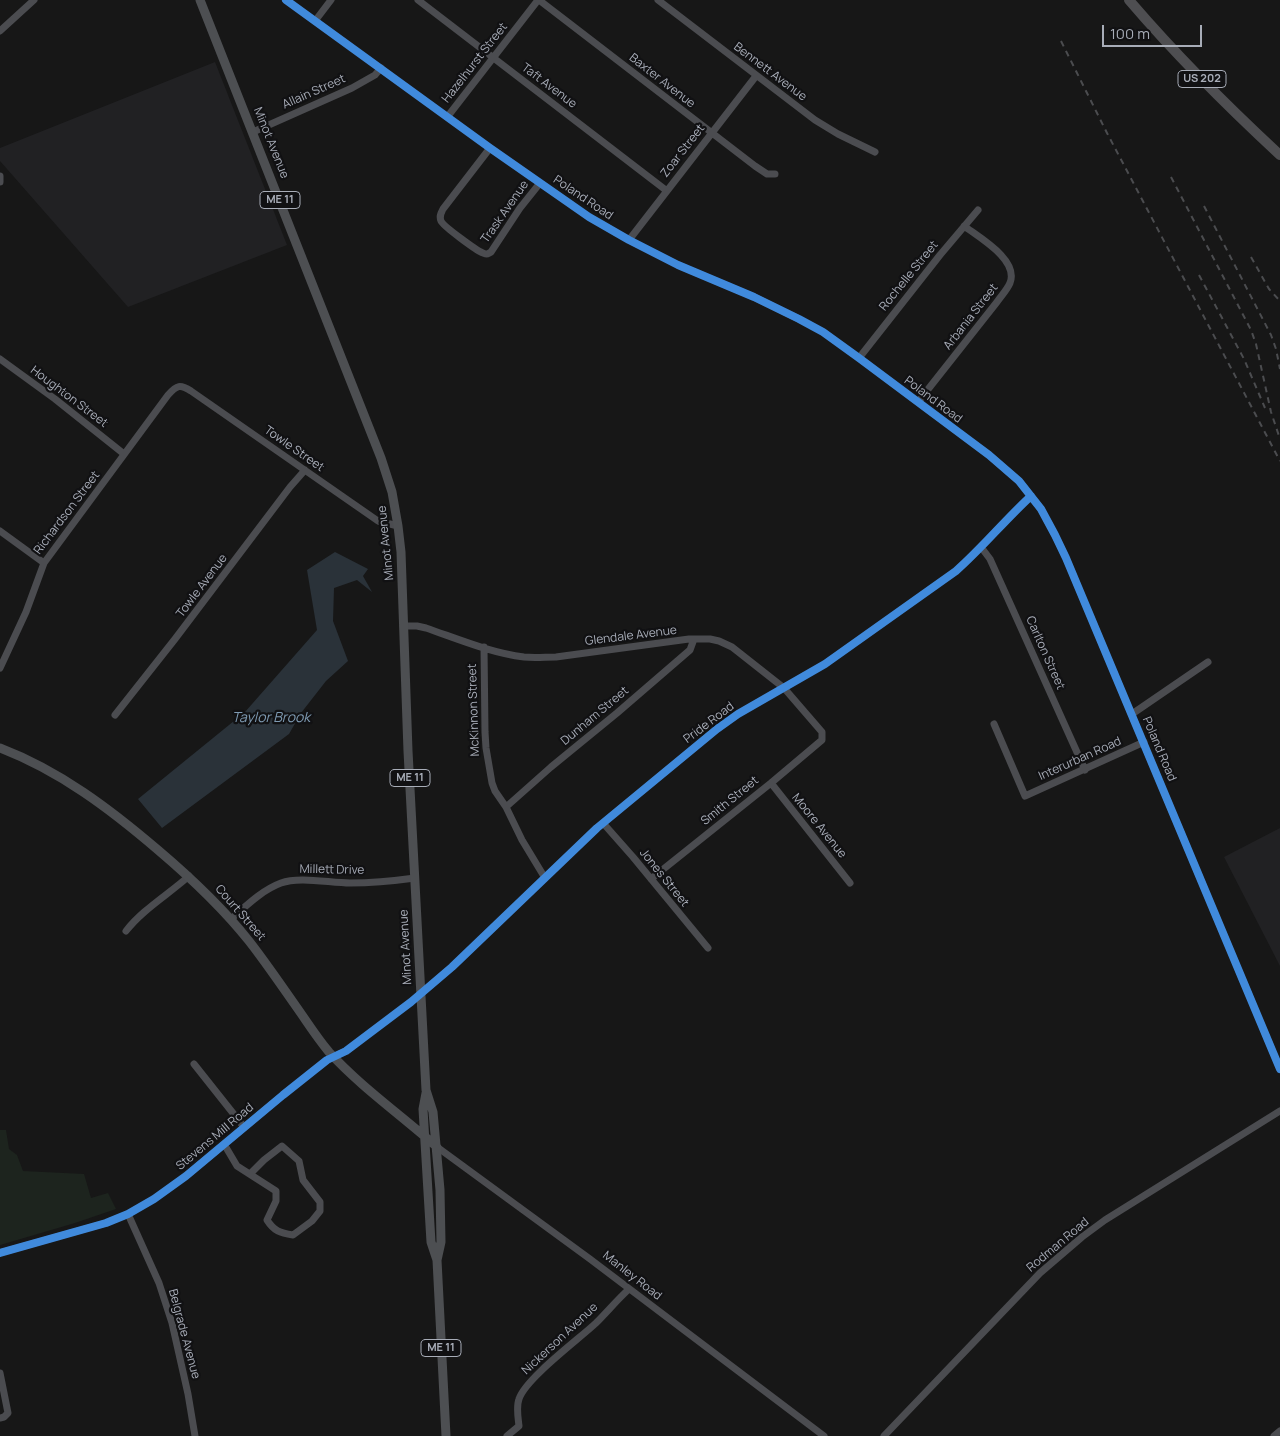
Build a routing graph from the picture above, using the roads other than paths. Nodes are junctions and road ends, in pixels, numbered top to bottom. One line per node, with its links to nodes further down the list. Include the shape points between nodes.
1 (34, 0): 10 (street)
2 (200, 0): 15 (main road, Minot Avenue / ME 11)
3 (286, 0): 9 (street, Poland Road)
4 (331, 0): 9 (street)
5 (418, 0): 11 (street, Taft Avenue)
6 (538, 0): 11 (street, Hazelhurst Street); 16 (street, Baxter Avenue)
7 (658, 0): 13 (street, Bennett Avenue)
8 (1129, 0): 19 (highway, US 202, via 1185,62)
9 (315, 21): 12 (street, Poland Road)
10 (0, 31)
11 (493, 58): 14 (street, Hazelhurst Street); 22 (street, Taft Avenue)
12 (381, 68): 14 (street, Poland Road); 15 (street, Allain Street, via 352,88)
13 (756, 76): 16 (street, Zoar Street); 18 (street, Bennett Avenue, via 828,129)
14 (448, 116): 17 (street, Poland Road)
15 (253, 132): 33 (main road, Minot Avenue / ME 11, via 381,458)
16 (711, 133): 20 (street, Baxter Avenue, via 764,172); 22 (street, Zoar Street)
17 (490, 148): 21 (street, Poland Road); 21 (street, Trask Avenue, via 443,209 440,219 466,242 481,252 491,252)
18 (875, 152)
19 (1280, 155)
20 (774, 174)
21 (540, 182): 25 (street, Poland Road, via 589,217)
22 (666, 191): 25 (street, Zoar Street)
23 (978, 210): 24 (street, Rochelle Street)
24 (964, 226): 26 (street, Rochelle Street); 29 (street, Arbania Street, via 1007,261 1012,278 997,302)
25 (629, 240): 26 (street, Poland Road, via 798,319 823,332)
26 (859, 358): 29 (street, Poland Road)
27 (0, 359): 30 (street, Houghton Street)
28 (178, 386): 30 (street, Richardson Street); 31 (street, Towle Street, via 192,391)
29 (918, 402): 32 (street, Poland Road, via 1005,468)
30 (124, 454): 36 (street, Richardson Street)
31 (305, 470): 33 (street, Towle Street, via 378,520); 44 (street, Towle Avenue)
32 (1031, 496): 35 (street, Pride Road); 43 (street, Poland Road, via 1048,521 1066,558)
33 (398, 526): 37 (main road, Minot Avenue / ME 11)
34 (0, 531): 36 (street)
35 (981, 548): 42 (street, Pride Road, via 956,571 893,617); 49 (street, Carlton Street, via 990,559)
36 (44, 562): 41 (street, Richardson Street, via 26,612)
37 (404, 626): 39 (street, Glendale Avenue, via 426,628); 54 (main road, Minot Avenue / ME 11)
38 (694, 639): 39 (street, Glendale Avenue, via 556,657 525,657); 42 (street, Glendale Avenue, via 727,644); 51 (street, Dunham Street, via 690,650)
39 (484, 647): 51 (street, McKinnon Street, via 486,748 492,783)
40 (1208, 662): 43 (street)
41 (0, 668)
42 (784, 688): 46 (street, Glendale Avenue, via 822,732); 52 (street, Pride Road, via 717,729)
43 (1132, 714): 47 (street, Poland Road)
44 (115, 715)
45 (994, 724): 49 (street, Interurban Road, via 1025,796)
46 (822, 740): 50 (street, Smith Street)
47 (1144, 742): 49 (street, Interurban Road); 64 (street, Poland Road)
48 (0, 748): 53 (main road, Court Street, via 33,762 101,803)
49 (1085, 770)
50 (771, 783): 56 (street, Smith Street); 57 (street, Moore Avenue)
51 (506, 807): 55 (street, McKinnon Street)
52 (603, 823): 55 (street, Pride Road); 56 (street, Jones Street)
53 (189, 876): 58 (main road, Court Street); 59 (street, via 135,919)
54 (415, 878): 58 (street, Millett Drive, via 348,883 284,882 261,895); 61 (main road, Minot Avenue / ME 11)
55 (545, 878): 61 (street, Pride Road)
56 (651, 879): 60 (street, Jones Street)
57 (850, 883)
58 (231, 919): 62 (main road, Court Street)
59 (126, 931)
60 (708, 948)
61 (420, 994): 62 (street, Stevens Mill Road, via 346,1051); 65 (main road, Minot Avenue / ME 11)
62 (334, 1056): 67 (street, Stevens Mill Road); 68 (main road, Court Street, via 356,1080)
63 (194, 1064): 67 (street)
64 (1280, 1069)
65 (426, 1090): 68 (main road, Minot Avenue / ME 11, via 422,1109); 70 (main road, Minot Avenue / ME 11, via 433,1112)
66 (1280, 1111): 83 (street, Rodman Road, via 1082,1237 1040,1273)
67 (244, 1127): 69 (street, Stevens Mill Road)
68 (424, 1136): 70 (main road, Manley Road); 74 (main road, Minot Avenue / ME 11, via 431,1242)
69 (224, 1144): 71 (street, via 238,1166); 72 (street, Stevens Mill Road, via 172,1186)
70 (436, 1147): 74 (main road, Minot Avenue / ME 11, via 441,1242); 75 (street, Manley Road)
71 (250, 1174): 71 (street, via 276,1191 276,1201 267,1220 273,1229 293,1234 320,1211 320,1202 303,1180 298,1161 282,1146)
72 (128, 1214): 73 (street, Stevens Mill Road); 79 (street, Belgrade Avenue, via 172,1323)
73 (0, 1253)
74 (437, 1260): 80 (main road, Minot Avenue / ME 11)
75 (629, 1290): 81 (street, Nickerson Avenue, via 525,1388 518,1399 519,1426); 82 (street, Manley Road)
76 (0, 1372): 77 (street, via 8,1413)
77 (0, 1418)
78 (1280, 1431): 84 (street)
79 (195, 1436)
80 (446, 1436)
81 (507, 1436)
82 (824, 1436)
83 (884, 1436)
84 (1274, 1436)

